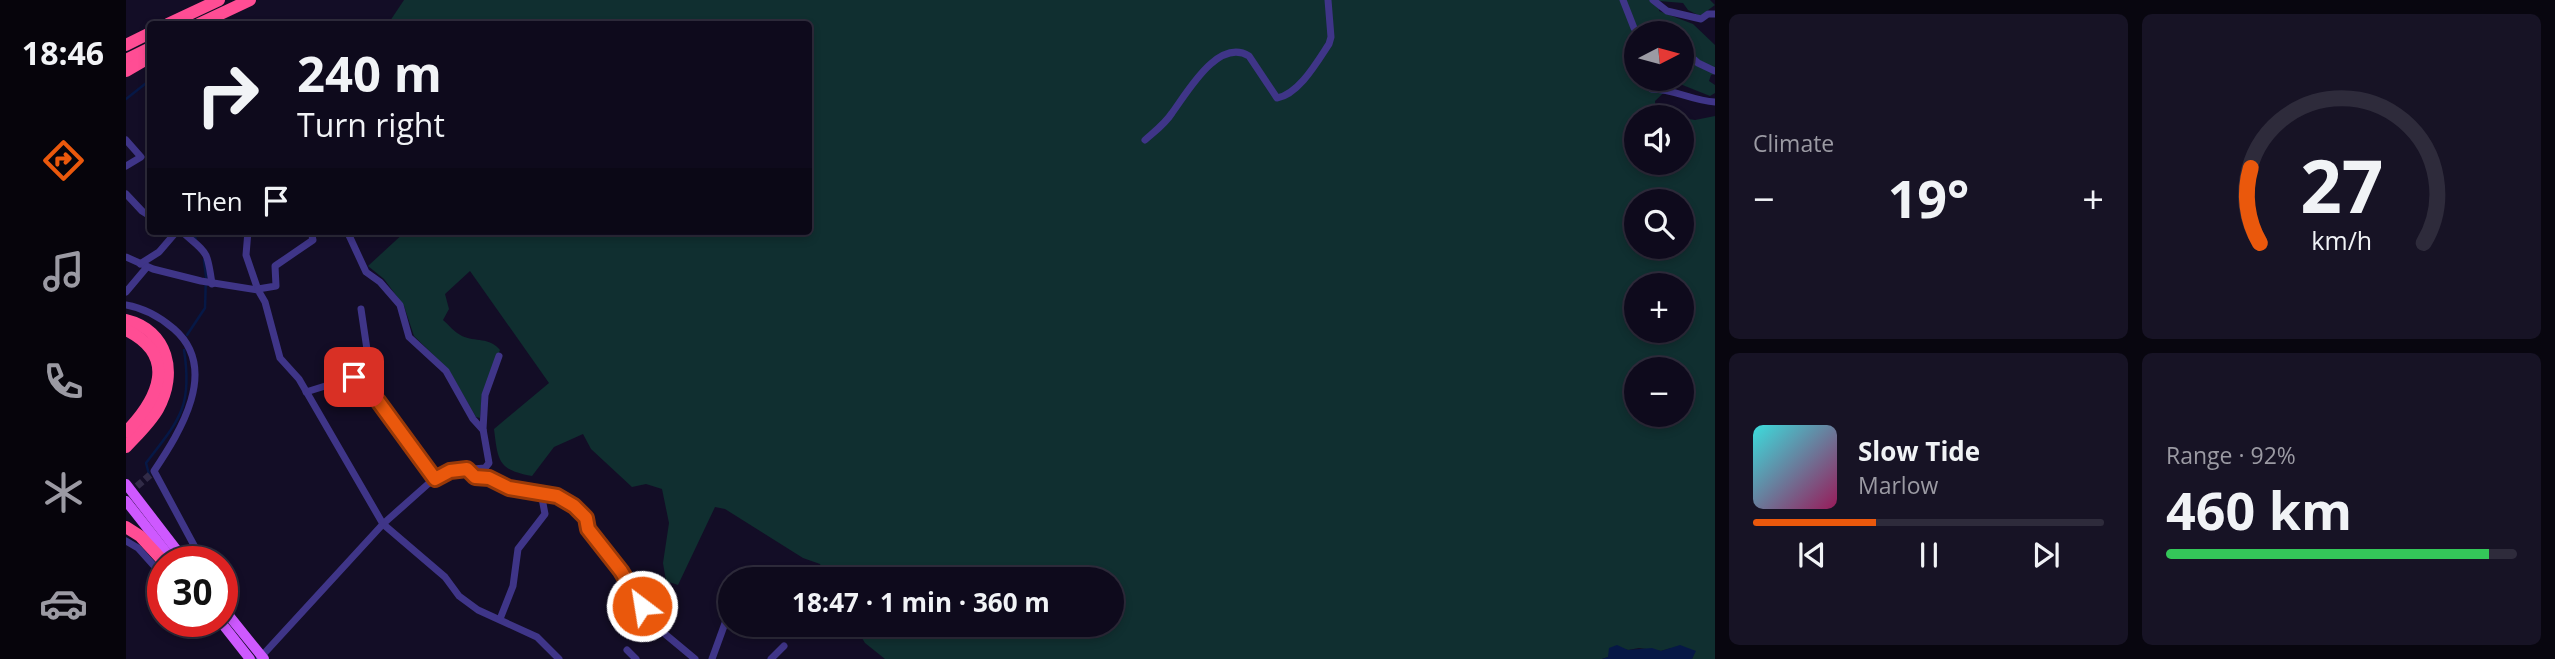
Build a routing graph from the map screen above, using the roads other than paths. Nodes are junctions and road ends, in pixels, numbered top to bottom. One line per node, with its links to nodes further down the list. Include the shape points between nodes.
1 (219, 0): 7 (highway)
2 (251, 0): 8 (highway); 9 (highway)
3 (1328, 0): 22 (street, via 1329,44 1285,97 1277,98 1250,56 1228,54 1207,66 1171,116)
4 (1623, 0): 10 (street)
5 (1653, 0): 6 (street, via 1667,10 1701,19)
6 (1715, 14)
7 (174, 21)
8 (206, 21)
9 (213, 21)
10 (1631, 21)
11 (147, 34): 12 (highway)
12 (126, 45)
13 (147, 50): 16 (highway)
14 (147, 59): 17 (highway)
15 (1694, 59): 18 (street)
16 (126, 60)
17 (126, 71)
18 (1715, 71)
19 (1668, 91): 20 (street)
20 (1715, 102)
21 (126, 140): 23 (street, via 141,156)
22 (1144, 140)
23 (126, 166)
24 (126, 194): 25 (street)
25 (147, 214)
26 (175, 235): 32 (street)
27 (185, 235): 33 (street, via 203,248)
28 (248, 235): 34 (street, via 246,255)
29 (312, 235): 34 (street, via 313,240 275,265 276,286)
30 (349, 235): 43 (street, via 366,272 400,305 409,337 446,371)
31 (126, 257): 32 (street)
32 (144, 265): 33 (street); 35 (street)
33 (212, 284): 34 (street)
34 (258, 289): 42 (street, via 280,358)
35 (126, 292)
36 (126, 305): 57 (street, via 164,320 191,353 194,391 188,413 152,473)
37 (361, 309): 41 (street, via 369,363)
38 (126, 320): 45 (highway, via 145,328 161,343 169,372 157,412)
39 (126, 330): 44 (highway, via 145,341 154,354 158,374 152,401)
40 (499, 356): 43 (street, via 485,396)
41 (346, 378): 42 (street); 47 (street, via 354,377 378,401)
42 (306, 392): 51 (street)
43 (483, 430): 46 (street, via 489,463 485,468)
44 (126, 432)
45 (126, 447)
46 (467, 469): 47 (street); 49 (street, via 475,477)
47 (435, 479): 51 (street)
48 (126, 484): 56 (main road)
49 (541, 493): 59 (street, via 545,514 518,550 513,586); 70 (street, via 557,496 586,518 588,529 621,571 653,624)
50 (126, 501): 55 (main road)
51 (383, 524): 59 (street, via 445,577 459,596); 66 (street)
52 (126, 527): 54 (highway)
53 (126, 541): 58 (street)
54 (149, 546)
55 (161, 546)
56 (174, 546)
57 (194, 546)
58 (147, 558)
59 (500, 619): 68 (street, via 537,637)
60 (238, 628): 66 (main road)
61 (233, 637): 67 (main road)
62 (720, 637): 71 (street)
63 (784, 646): 65 (street)
64 (627, 650): 69 (street)
65 (773, 656): 72 (street)
66 (261, 658)
67 (250, 659)
68 (559, 659)
69 (636, 659)
70 (695, 659)
71 (712, 659)
72 (783, 659)

